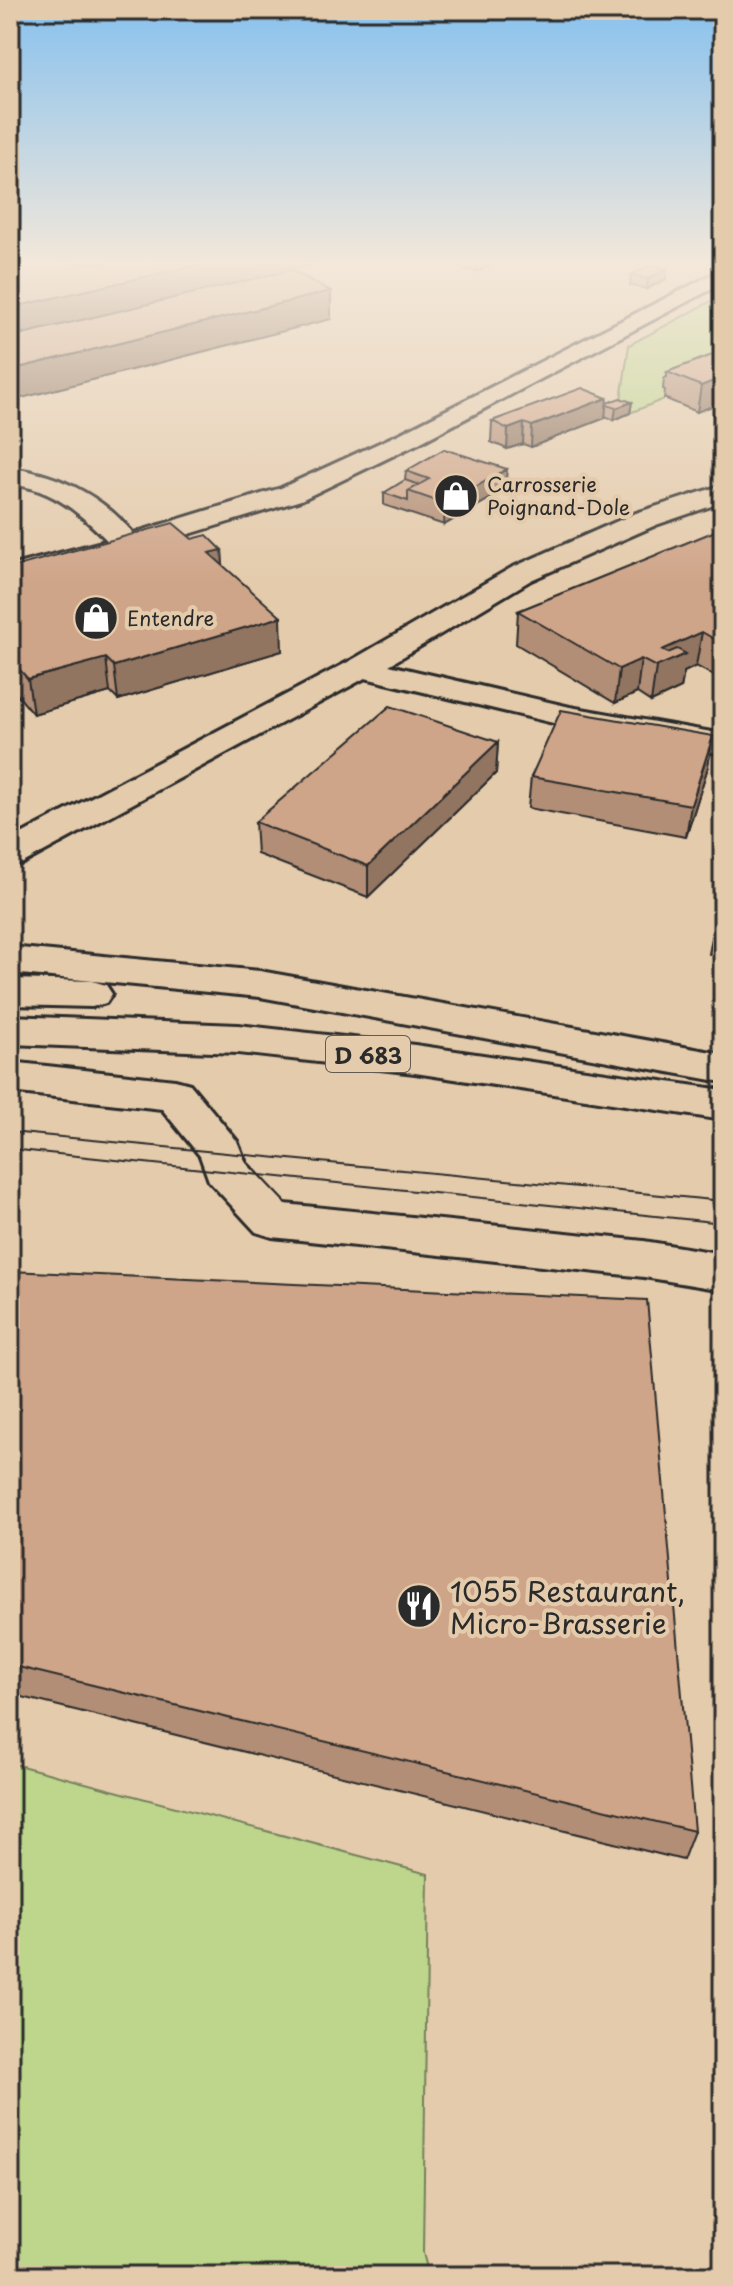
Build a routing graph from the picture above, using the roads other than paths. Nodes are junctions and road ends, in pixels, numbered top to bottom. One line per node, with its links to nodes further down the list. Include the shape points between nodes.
1 (541, 370): 4 (main road, via 291,494)
2 (10, 476): 4 (main road, via 68,491)
3 (723, 493): 6 (main road, via 646,519 521,574)
4 (127, 544): 5 (main road)
5 (10, 575)
6 (361, 668): 7 (main road, via 543,711); 8 (main road)
7 (723, 744)
8 (10, 855)
9 (10, 960): 12 (main road, D 683, via 260,984)
10 (10, 992): 12 (main road, via 250,1006)
11 (10, 1030): 15 (main road, D 683, via 238,1039 415,1059)
12 (680, 1061): 13 (main road, D 683)
13 (723, 1068)
14 (10, 1077): 16 (main road, via 175,1095 221,1152 225,1169 272,1220)
15 (723, 1105)
16 (723, 1272)

